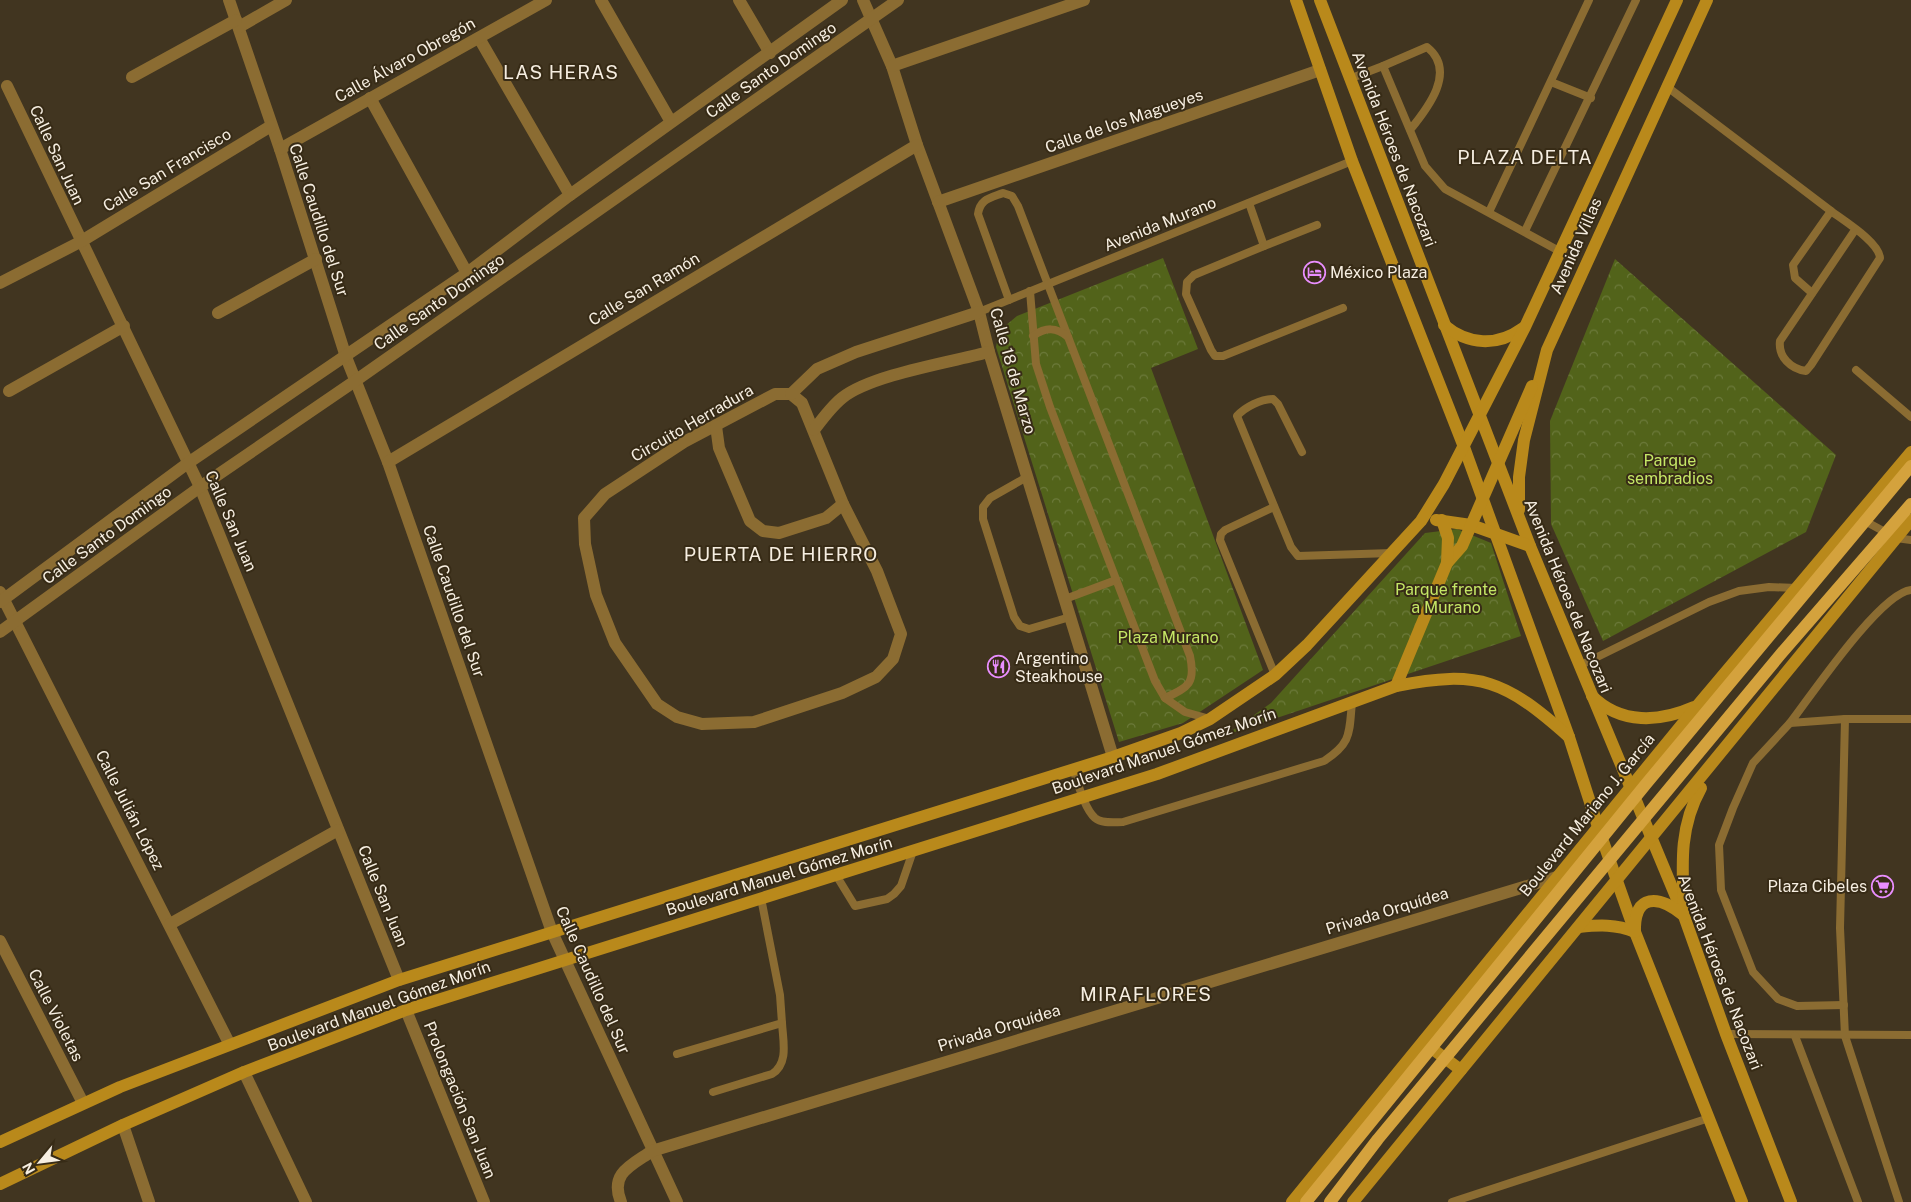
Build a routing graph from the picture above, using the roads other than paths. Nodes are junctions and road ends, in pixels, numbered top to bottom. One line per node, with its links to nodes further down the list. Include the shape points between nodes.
1 (229, 0): 17 (street, Calle Caudillo del Sur)
2 (286, 0): 17 (street)
3 (546, 0): 18 (street, Calle Álvaro Obregón)
4 (601, 0): 30 (street)
5 (739, 0): 19 (street)
6 (842, 0): 19 (street, Calle Santo Domingo)
7 (864, 0): 16 (street, Calle 18 de Marzo)
8 (898, 0): 16 (street, Calle Santo Domingo)
9 (1084, 0): 20 (street)
10 (1296, 0): 22 (main road)
11 (1320, 0): 24 (main road, Avenida Héroes de Nacozari)
12 (1588, 0): 25 (lane)
13 (1636, 0): 29 (lane)
14 (1677, 0): 46 (main road, Avenida Villas)
15 (1706, 0): 27 (main road, Avenida Villas)
16 (870, 20): 20 (street, Calle 18 de Marzo); 66 (street, Calle Santo Domingo)
17 (237, 23): 23 (street); 31 (street, Calle Caudillo del Sur)
18 (479, 38): 28 (street, Calle Álvaro Obregón); 36 (street)
19 (770, 54): 30 (street, Calle Santo Domingo)
20 (892, 66): 33 (street, Calle 18 de Marzo)
21 (1383, 66): 24 (lane); 32 (lane); 32 (lane, via 1427,47 1435,53 1441,66 1432,104)
22 (1320, 70): 35 (main road); 37 (street, Calle de los Magueyes)
23 (132, 77)
24 (1350, 79): 57 (main road, Avenida Héroes de Nacozari)
25 (1551, 82): 29 (lane); 40 (lane)
26 (7, 86): 44 (street, Calle San Juan)
27 (1666, 86): 39 (lane); 62 (main road, Avenida Villas)
28 (370, 98): 34 (street, Calle Álvaro Obregón); 48 (street)
29 (1591, 98): 43 (lane)
30 (671, 122): 36 (street, Calle Santo Domingo)
31 (271, 126): 34 (street, Calle Caudillo del Sur); 44 (street, Calle San Francisco)
32 (1410, 130): 40 (lane, via 1425,166 1445,189)
33 (918, 145): 37 (street, Calle 18 de Marzo); 76 (street, Calle San Ramón)
34 (280, 149): 47 (street, Calle Caudillo del Sur)
35 (1352, 162): 38 (lane, Avenida Murano); 73 (main road)
36 (570, 195): 48 (street, Calle Santo Domingo)
37 (938, 202): 55 (street, Calle 18 de Marzo)
38 (1249, 203): 45 (lane); 50 (lane, Avenida Murano)
39 (1831, 211): 42 (lane); 52 (lane, via 1793,265 1795,278)
40 (1489, 212): 43 (lane)
41 (1317, 225): 45 (lane)
42 (1855, 230): 52 (lane); 52 (lane, via 1875,246 1880,258 1806,372 1783,358 1779,350 1780,341)
43 (1526, 231): 46 (lane)
44 (80, 242): 49 (street, Calle San Francisco); 58 (street, Calle San Juan)
45 (1264, 246): 54 (lane, via 1194,275 1187,282 1186,294 1215,356 1223,356)
46 (1561, 252): 59 (main road, Avenida Villas)
47 (316, 260): 56 (street); 64 (street, Calle Caudillo del Sur)
48 (467, 273): 64 (street, Calle Santo Domingo)
49 (0, 283)
50 (1050, 283): 51 (lane, Avenida Murano); 53 (lane, via 1012,196 1003,193 985,200 979,205 978,214); 61 (lane)
51 (1030, 291): 53 (lane, Avenida Murano); 60 (lane)
52 (1812, 293)
53 (1009, 300): 55 (lane, Avenida Murano)
54 (1343, 308)
55 (979, 312): 63 (street, Calle 18 de Marzo); 68 (street, via 848,355 816,369)
56 (218, 313)
57 (1444, 325): 59 (main road, via 1465,339 1490,342); 69 (main road, Avenida Héroes de Nacozari)
58 (124, 326): 67 (street); 77 (street, Calle San Juan)
59 (1525, 327): 69 (main road, Avenida Villas)
60 (1033, 336): 61 (lane, via 1051,328); 98 (lane, via 1036,364 1050,406)
61 (1068, 337): 110 (lane, via 1190,656 1194,673 1186,688)
62 (1547, 350): 78 (main road); 86 (main road, Avenida Villas, via 1524,440 1519,478)
63 (989, 352): 72 (street, via 868,383 843,397); 80 (street, Calle 18 de Marzo)
64 (346, 357): 66 (street, Calle Caudillo del Sur); 77 (street, Calle Santo Domingo)
65 (1856, 370): 70 (lane)
66 (355, 381): 76 (street, Calle Caudillo del Sur); 81 (street, Calle Santo Domingo)
67 (9, 391)
68 (791, 394): 71 (street, Circuito Herradura, via 775,394); 72 (street, Circuito Herradura, via 802,403)
69 (1479, 416): 73 (main road, Avenida Villas); 78 (main road, Avenida Héroes de Nacozari)
70 (1911, 417)
71 (716, 426): 83 (street, via 719,448 750,521 763,532 779,533 826,518); 83 (street, Circuito Herradura, via 684,442 605,494 584,518 585,544 596,595 615,643 657,704 677,718 702,724 754,722 842,693 876,677 893,658 901,634 877,571)
72 (814, 430): 83 (street, Circuito Herradura)
73 (1464, 447): 82 (main road); 88 (main road, Boulevard Manuel Gómez Morín)
74 (1302, 452): 85 (lane, via 1273,399 1242,410 1237,416)
75 (1911, 452): 87 (main road, Boulevard Mariano J. García)
76 (388, 462): 134 (street, Calle Caudillo del Sur)
77 (188, 463): 81 (street, Calle San Juan); 101 (street, Calle Santo Domingo)
78 (1498, 464): 82 (main road); 86 (main road, Avenida Héroes de Nacozari)
79 (1911, 466): 164 (main road, bridge, via 1628,806)
80 (1028, 477): 102 (street, Calle 18 de Marzo); 103 (lane, via 990,498 983,507 983,519 1014,617 1020,626 1029,629)
81 (200, 487): 104 (street, Calle Santo Domingo); 124 (street, Calle San Juan)
82 (1482, 500): 91 (main road); 92 (main road)
83 (843, 504)
84 (1911, 504): 165 (main road, bridge, via 1780,655 1384,1131)
85 (1274, 507): 96 (lane, via 1298,556); 107 (lane, via 1225,530 1220,540)
86 (1519, 517): 95 (main road, Avenida Héroes de Nacozari)
87 (1857, 517): 93 (lane); 99 (main road, Boulevard Mariano J. García)
88 (1421, 520): 89 (main road); 96 (main road, Boulevard Manuel Gómez Morín)
89 (1442, 520): 91 (main road); 97 (main road, via 1448,538)
90 (1911, 520): 93 (main road)
91 (1471, 525): 92 (main road); 97 (main road, via 1462,546)
92 (1494, 532): 95 (main road); 117 (main road)
93 (1896, 538): 94 (lane); 119 (main road)
94 (1911, 540)
95 (1530, 546): 106 (main road, Avenida Héroes de Nacozari)
96 (1394, 552): 107 (main road, Boulevard Manuel Gómez Morín)
97 (1447, 563): 108 (main road)
98 (1116, 580): 102 (lane); 110 (lane, via 1155,681)
99 (1797, 588): 106 (lane, via 1739,591); 112 (main road, Boulevard Mariano J. García)
100 (1911, 590): 116 (lane, via 1898,594 1871,618)
101 (1, 598): 104 (street, Calle Julián López)
102 (1065, 599): 103 (street, Calle 18 de Marzo)
103 (1070, 617): 118 (street, Calle 18 de Marzo)
104 (16, 623): 105 (street, Calle Santo Domingo); 132 (street, Calle Julián López)
105 (0, 632)
106 (1579, 666): 109 (main road, Avenida Héroes de Nacozari)
107 (1275, 675): 113 (main road, Boulevard Manuel Gómez Morín)
108 (1396, 686): 111 (main road, Boulevard Manuel Gómez Morín); 117 (main road, Boulevard Manuel Gómez Morín, via 1436,679 1462,678 1487,682 1511,691)
109 (1591, 694): 112 (main road, via 1599,703 1622,714 1647,719 1673,716); 121 (main road, Avenida Héroes de Nacozari)
110 (1165, 698): 113 (lane, via 1185,712)
111 (1352, 702): 122 (main road, Boulevard Manuel Gómez Morín, via 1157,774); 122 (lane, via 1348,740 1337,753 1324,761 1123,822 1107,823 1095,818)
112 (1697, 706): 121 (main road, Boulevard Mariano J. García)
113 (1210, 719): 118 (main road, Boulevard Manuel Gómez Morín)
114 (1845, 719): 115 (lane); 116 (lane); 139 (lane, via 1840,928)
115 (1911, 719)
116 (1790, 723): 139 (lane, via 1753,763 1733,808 1719,845 1721,890 1753,972 1778,999 1797,1006)
117 (1569, 737): 123 (main road)
118 (1114, 757): 120 (main road, Boulevard Manuel Gómez Morín)
119 (1717, 758): 125 (main road); 131 (main road, via 1690,807 1683,839)
120 (1073, 769): 122 (lane); 134 (main road, Boulevard Manuel Gómez Morín)
121 (1630, 788): 123 (main road, Boulevard Mariano J. García); 125 (main road, Avenida Héroes de Nacozari)
122 (1082, 797): 126 (main road, Boulevard Manuel Gómez Morín)
123 (1598, 827): 128 (main road, Boulevard Mariano J. García); 129 (main road)
124 (338, 830): 132 (street); 138 (street, Calle San Juan)
125 (1651, 839): 129 (main road); 131 (main road, Avenida Héroes de Nacozari)
126 (913, 851): 127 (main road, Boulevard Manuel Gómez Morín); 127 (lane, via 900,886 887,899 855,906)
127 (836, 875): 130 (main road, Boulevard Manuel Gómez Morín)
128 (1557, 877): 146 (main road, Boulevard Mariano J. García); 156 (street, Privada Orquídea)
129 (1617, 880): 133 (main road); 135 (main road)
130 (761, 898): 137 (main road, Boulevard Manuel Gómez Morín); 141 (lane, via 780,995)
131 (1684, 916): 135 (main road, via 1671,905 1652,901 1638,909); 142 (main road, Avenida Héroes de Nacozari)
132 (170, 924): 147 (street, Calle Julián López)
133 (1579, 928): 135 (main road, via 1602,925 1624,927); 149 (main road)
134 (552, 932): 137 (street, Calle Caudillo del Sur); 138 (main road, Boulevard Manuel Gómez Morín)
135 (1635, 932): 153 (main road)
136 (0, 941): 152 (street, Calle Violetas)
137 (564, 959): 140 (main road, Boulevard Manuel Gómez Morín); 156 (street, Calle Caudillo del Sur)
138 (399, 980): 147 (main road, Boulevard Manuel Gómez Morín)
139 (1844, 1005): 145 (lane)
140 (406, 1010): 150 (main road, Boulevard Manuel Gómez Morín); 160 (street, Prolongación San Juan)
141 (782, 1023): 148 (lane); 151 (lane, via 784,1060 780,1069)
142 (1726, 1034): 144 (lane); 169 (main road, Avenida Héroes de Nacozari)
143 (1911, 1035): 145 (lane)
144 (1795, 1036): 145 (lane); 170 (lane)
145 (1845, 1036): 171 (lane)
146 (1422, 1042): 149 (main road); 163 (main road, Boulevard Mariano J. García)
147 (229, 1043): 152 (main road, Boulevard Manuel Gómez Morín)
148 (678, 1054)
149 (1461, 1070): 166 (main road)
150 (244, 1072): 154 (main road, Boulevard Manuel Gómez Morín); 159 (street)
151 (713, 1092)
152 (83, 1103): 155 (main road, Boulevard Manuel Gómez Morín)
153 (1709, 1118): 167 (lane); 168 (main road)
154 (123, 1125): 157 (main road, Boulevard Manuel Gómez Morín); 158 (street)
155 (0, 1142)
156 (652, 1151): 161 (street, Privada Orquídea, via 621,1173 617,1193); 162 (street, Calle Caudillo del Sur)
157 (0, 1184)
158 (149, 1202)
159 (306, 1202)
160 (484, 1202)
161 (621, 1202)
162 (677, 1202)
163 (1292, 1202)
164 (1306, 1202)
165 (1330, 1202)
166 (1353, 1202)
167 (1452, 1202)
168 (1742, 1202)
169 (1791, 1202)
170 (1858, 1202)
171 (1899, 1202)

